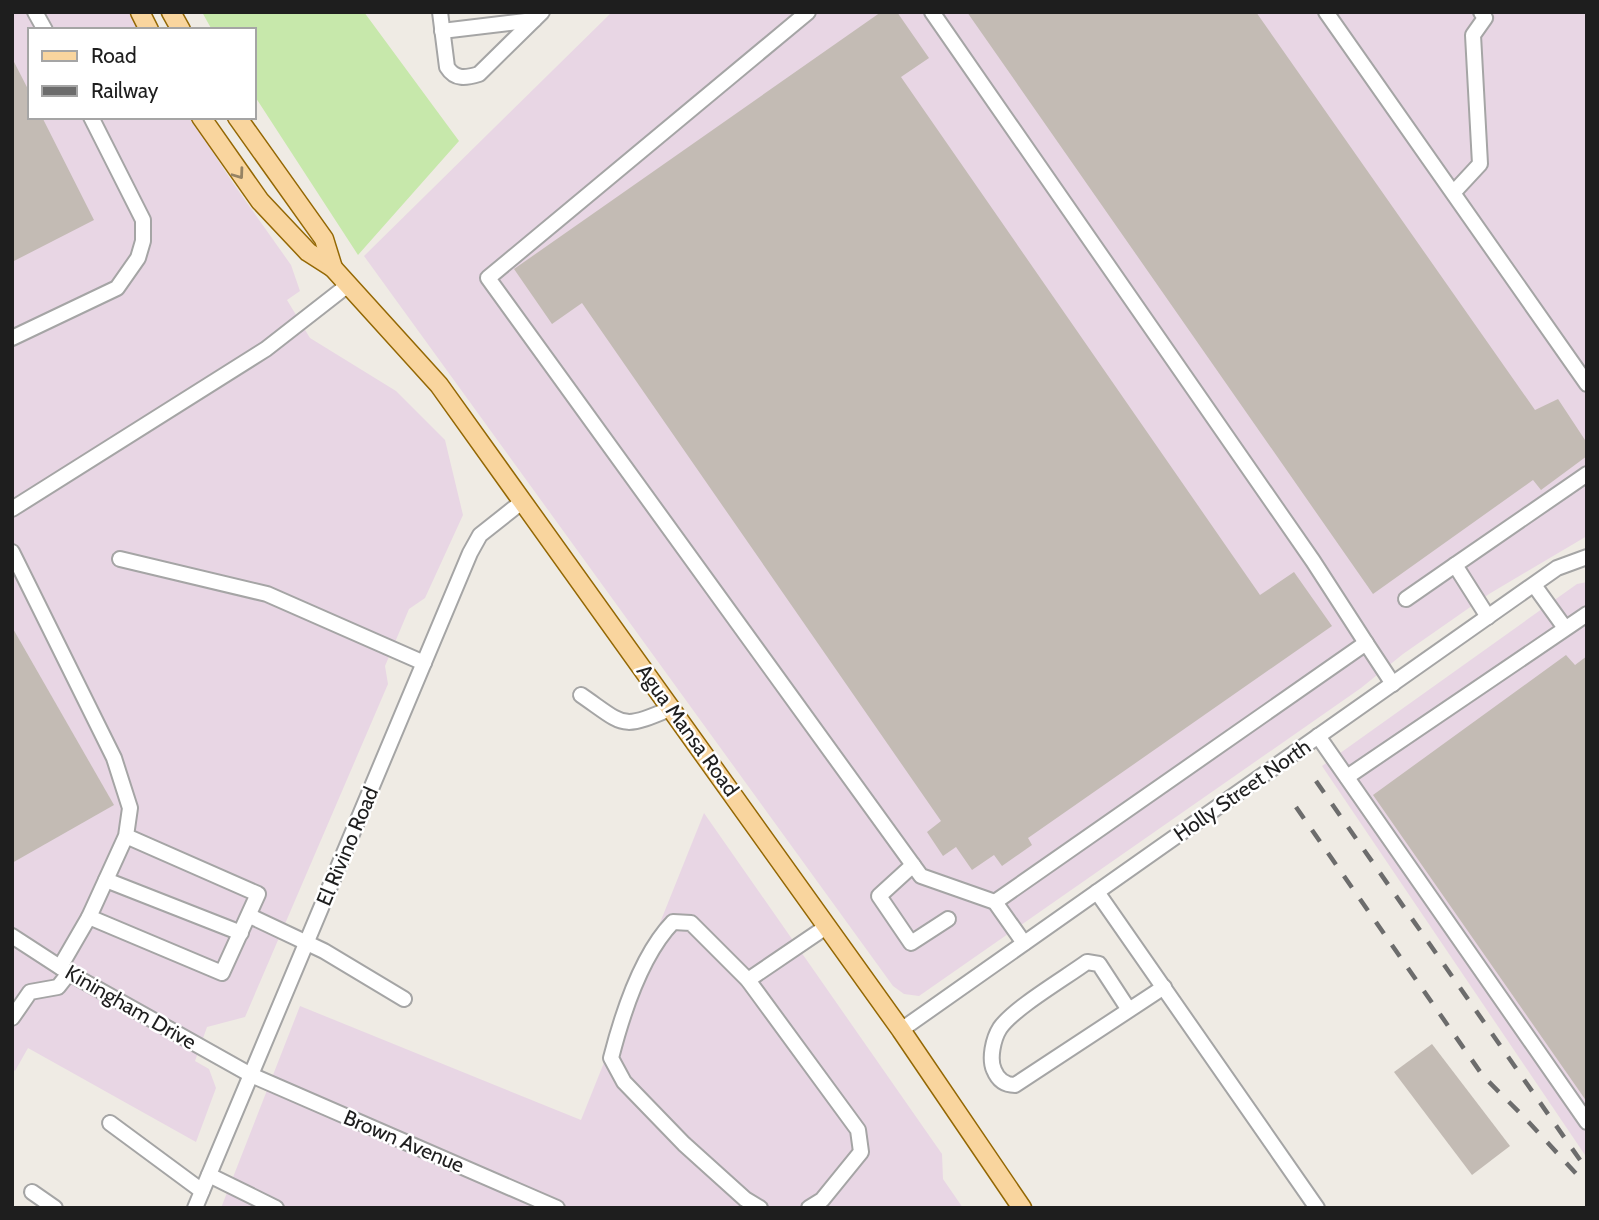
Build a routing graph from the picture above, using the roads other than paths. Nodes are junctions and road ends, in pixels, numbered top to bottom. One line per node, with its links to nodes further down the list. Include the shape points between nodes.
1 (35, 12): 10 (street)
2 (140, 12): 11 (main road)
3 (171, 12): 12 (main road)
4 (440, 12): 13 (street)
5 (808, 12): 42 (street, via 488,278)
6 (932, 12): 34 (street)
7 (1326, 12): 17 (street)
8 (1481, 12): 17 (street, via 1485,18 1473,35 1480,164)
9 (538, 16): 13 (street); 13 (street, via 479,74 466,78 452,74 447,67)
10 (44, 28)
11 (148, 28)
12 (180, 28)
13 (442, 31)
14 (92, 119): 20 (street, via 144,220 138,258 117,288)
15 (202, 119): 18 (main road, Agua Mansa Road, one-way to 18, via 260,201 308,252)
16 (238, 119): 18 (main road, Agua Mansa Road, via 324,239)
17 (1454, 192): 21 (street)
18 (333, 268): 19 (main road, Agua Mansa Road)
19 (348, 285): 23 (main road, Agua Mansa Road, via 439,385); 24 (street, via 266,349)
20 (12, 338)
21 (1587, 384)
22 (1587, 474): 28 (street)
23 (523, 501): 35 (street, El Rivino Road, via 480,535); 38 (main road, Agua Mansa Road)
24 (12, 509)
25 (12, 552): 41 (street, via 114,758 130,808)
26 (1587, 557): 29 (street, Holly Street North, via 1557,568)
27 (120, 559): 35 (street, via 267,594)
28 (1455, 565): 30 (street); 32 (street)
29 (1534, 585): 32 (street, Holly Street North); 33 (street)
30 (1406, 599)
31 (1587, 614): 33 (street)
32 (1488, 617): 36 (street, Holly Street North)
33 (1565, 628): 40 (street)
34 (1366, 643): 36 (street); 45 (street)
35 (424, 663): 53 (street, El Rivino Road)
36 (1393, 684): 39 (street, Holly Street North)
37 (581, 695): 38 (street, via 622,723 636,723)
38 (672, 708): 49 (main road, Agua Mansa Road)
39 (1318, 736): 40 (street); 44 (street, Holly Street North)
40 (1347, 777): 62 (street)
41 (126, 836): 43 (street); 46 (street, via 258,894)
42 (913, 865): 45 (street, via 921,876); 48 (street, via 879,897 911,943)
43 (106, 880): 47 (street); 50 (street)
44 (1097, 892): 52 (street, Holly Street North); 56 (street)
45 (995, 902): 52 (street)
46 (250, 916): 50 (street); 53 (street)
47 (89, 917): 50 (street, via 222,974); 54 (street)
48 (948, 919)
49 (826, 927): 55 (street); 60 (main road, Agua Mansa Road)
50 (242, 933)
51 (12, 936): 54 (street, Kiningham Drive)
52 (1024, 943): 60 (street, Holly Street North)
53 (306, 944): 57 (street); 61 (street, El Rivino Road)
54 (64, 970): 59 (street, via 58,987 30,992); 61 (street, Kiningham Drive)
55 (748, 980): 71 (street, via 691,923 673,922 660,934 634,989 611,1058 625,1082 684,1144); 72 (street, via 858,1130 861,1152 822,1200)
56 (1164, 987): 58 (street); 74 (street)
57 (404, 999)
58 (1129, 1010): 58 (street, via 1015,1085 1002,1082 995,1074 992,1058 999,1030 1010,1017 1087,962 1099,964)
59 (12, 1018)
60 (901, 1030): 73 (main road, Agua Mansa Road)
61 (251, 1075): 64 (street, El Rivino Road); 70 (street, Brown Avenue)
62 (1587, 1122)
63 (110, 1123): 65 (street)
64 (209, 1175): 65 (street, El Rivino Road); 69 (street)
65 (202, 1191): 68 (street, El Rivino Road)
66 (32, 1192): 67 (street)
67 (55, 1208)
68 (195, 1208)
69 (276, 1208)
70 (557, 1208)
71 (760, 1208)
72 (808, 1208)
73 (1021, 1208)
74 (1317, 1208)

